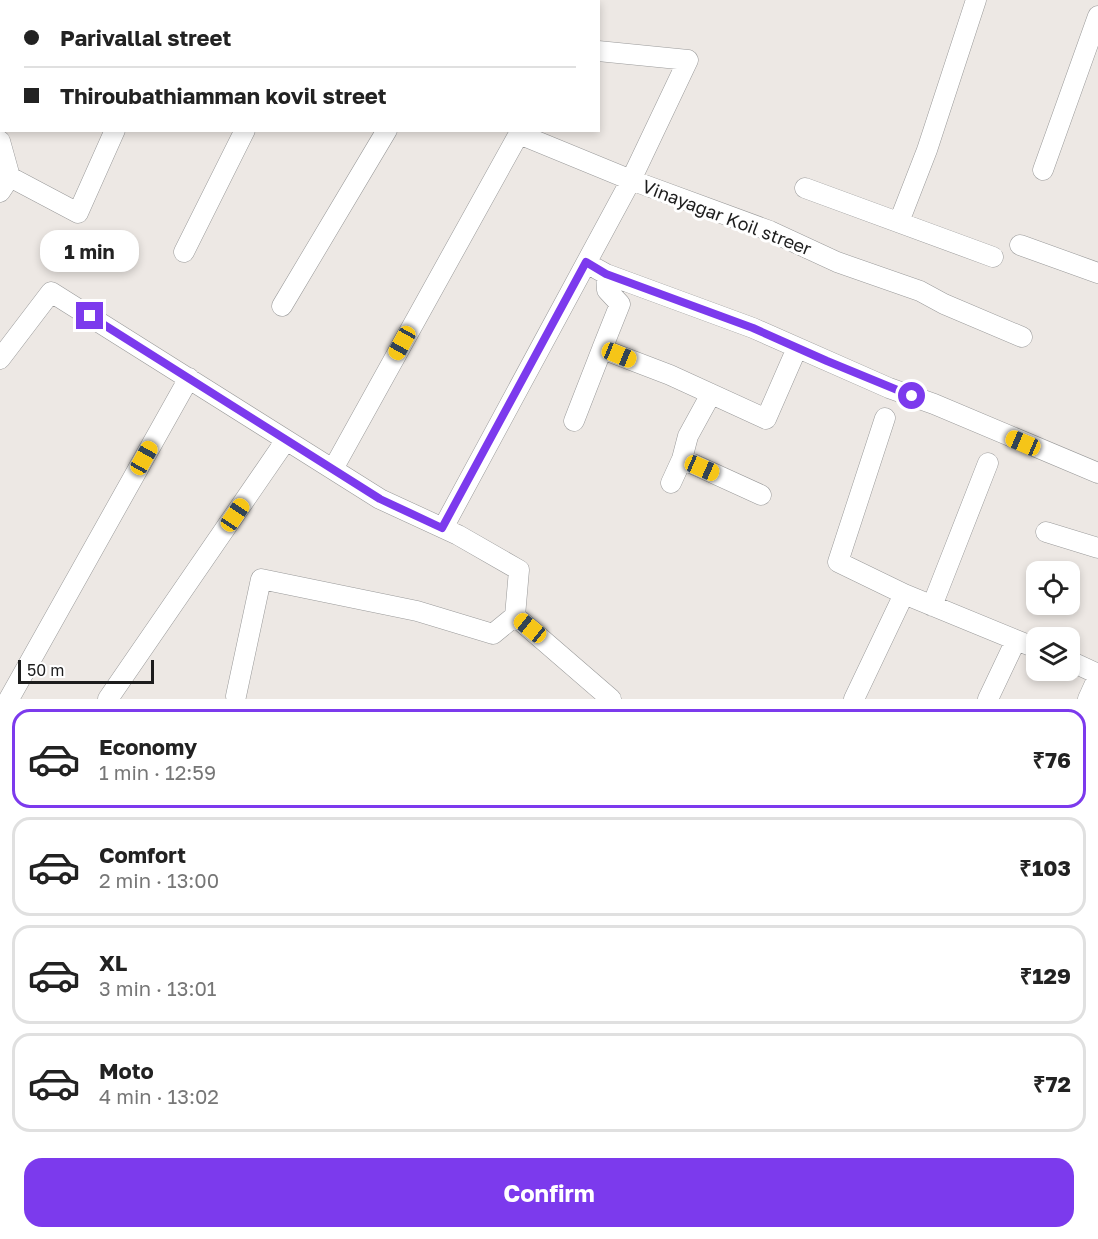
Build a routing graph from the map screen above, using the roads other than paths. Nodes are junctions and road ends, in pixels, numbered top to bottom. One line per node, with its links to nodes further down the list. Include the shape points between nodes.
1 (976, 0): 13 (street)
2 (1098, 16): 9 (street)
3 (600, 51): 10 (street, via 688,60)
4 (114, 132): 11 (street, via 78,213)
5 (244, 132): 15 (street)
6 (386, 132): 20 (street)
7 (520, 132): 10 (street); 32 (street)
8 (0, 141): 11 (street)
9 (1043, 170)
10 (631, 180): 17 (street, Vinayagar Koil streer); 21 (street, Vinayagar Koil streer, via 920,291)
11 (5, 184)
12 (805, 188): 13 (street)
13 (899, 222): 16 (street)
14 (1020, 245): 18 (street)
15 (184, 252)
16 (993, 257)
17 (586, 262): 19 (street); 36 (street, Vinayagar Koil streer)
18 (1098, 273)
19 (606, 274): 22 (street); 23 (street, via 607,290 620,304)
20 (282, 306)
21 (1022, 338)
22 (797, 348): 26 (street, via 766,419); 33 (street)
23 (602, 349): 26 (street); 28 (street)
24 (0, 359): 25 (street, via 51,292)
25 (189, 378): 29 (street); 47 (street)
26 (711, 394): 30 (street, via 688,436)
27 (885, 418): 39 (street, via 838,562)
28 (574, 421)
29 (286, 440): 32 (street); 48 (street)
30 (682, 459): 34 (street); 35 (street)
31 (988, 463): 40 (street)
32 (333, 469): 36 (street, via 380,499)
33 (1098, 473)
34 (671, 483)
35 (762, 495)
36 (442, 528): 41 (street, via 519,570)
37 (1046, 532): 38 (street)
38 (1098, 548)
39 (904, 594): 40 (street); 50 (street)
40 (932, 606): 42 (street)
41 (515, 616): 46 (street, via 493,634 417,611 261,579); 49 (street)
42 (1016, 640): 43 (street); 51 (street)
43 (1026, 644)
44 (1080, 666): 45 (street)
45 (1098, 676): 52 (street)
46 (239, 698)
47 (9, 699)
48 (108, 699)
49 (611, 699)
50 (854, 699)
51 (988, 699)
52 (1088, 699)

